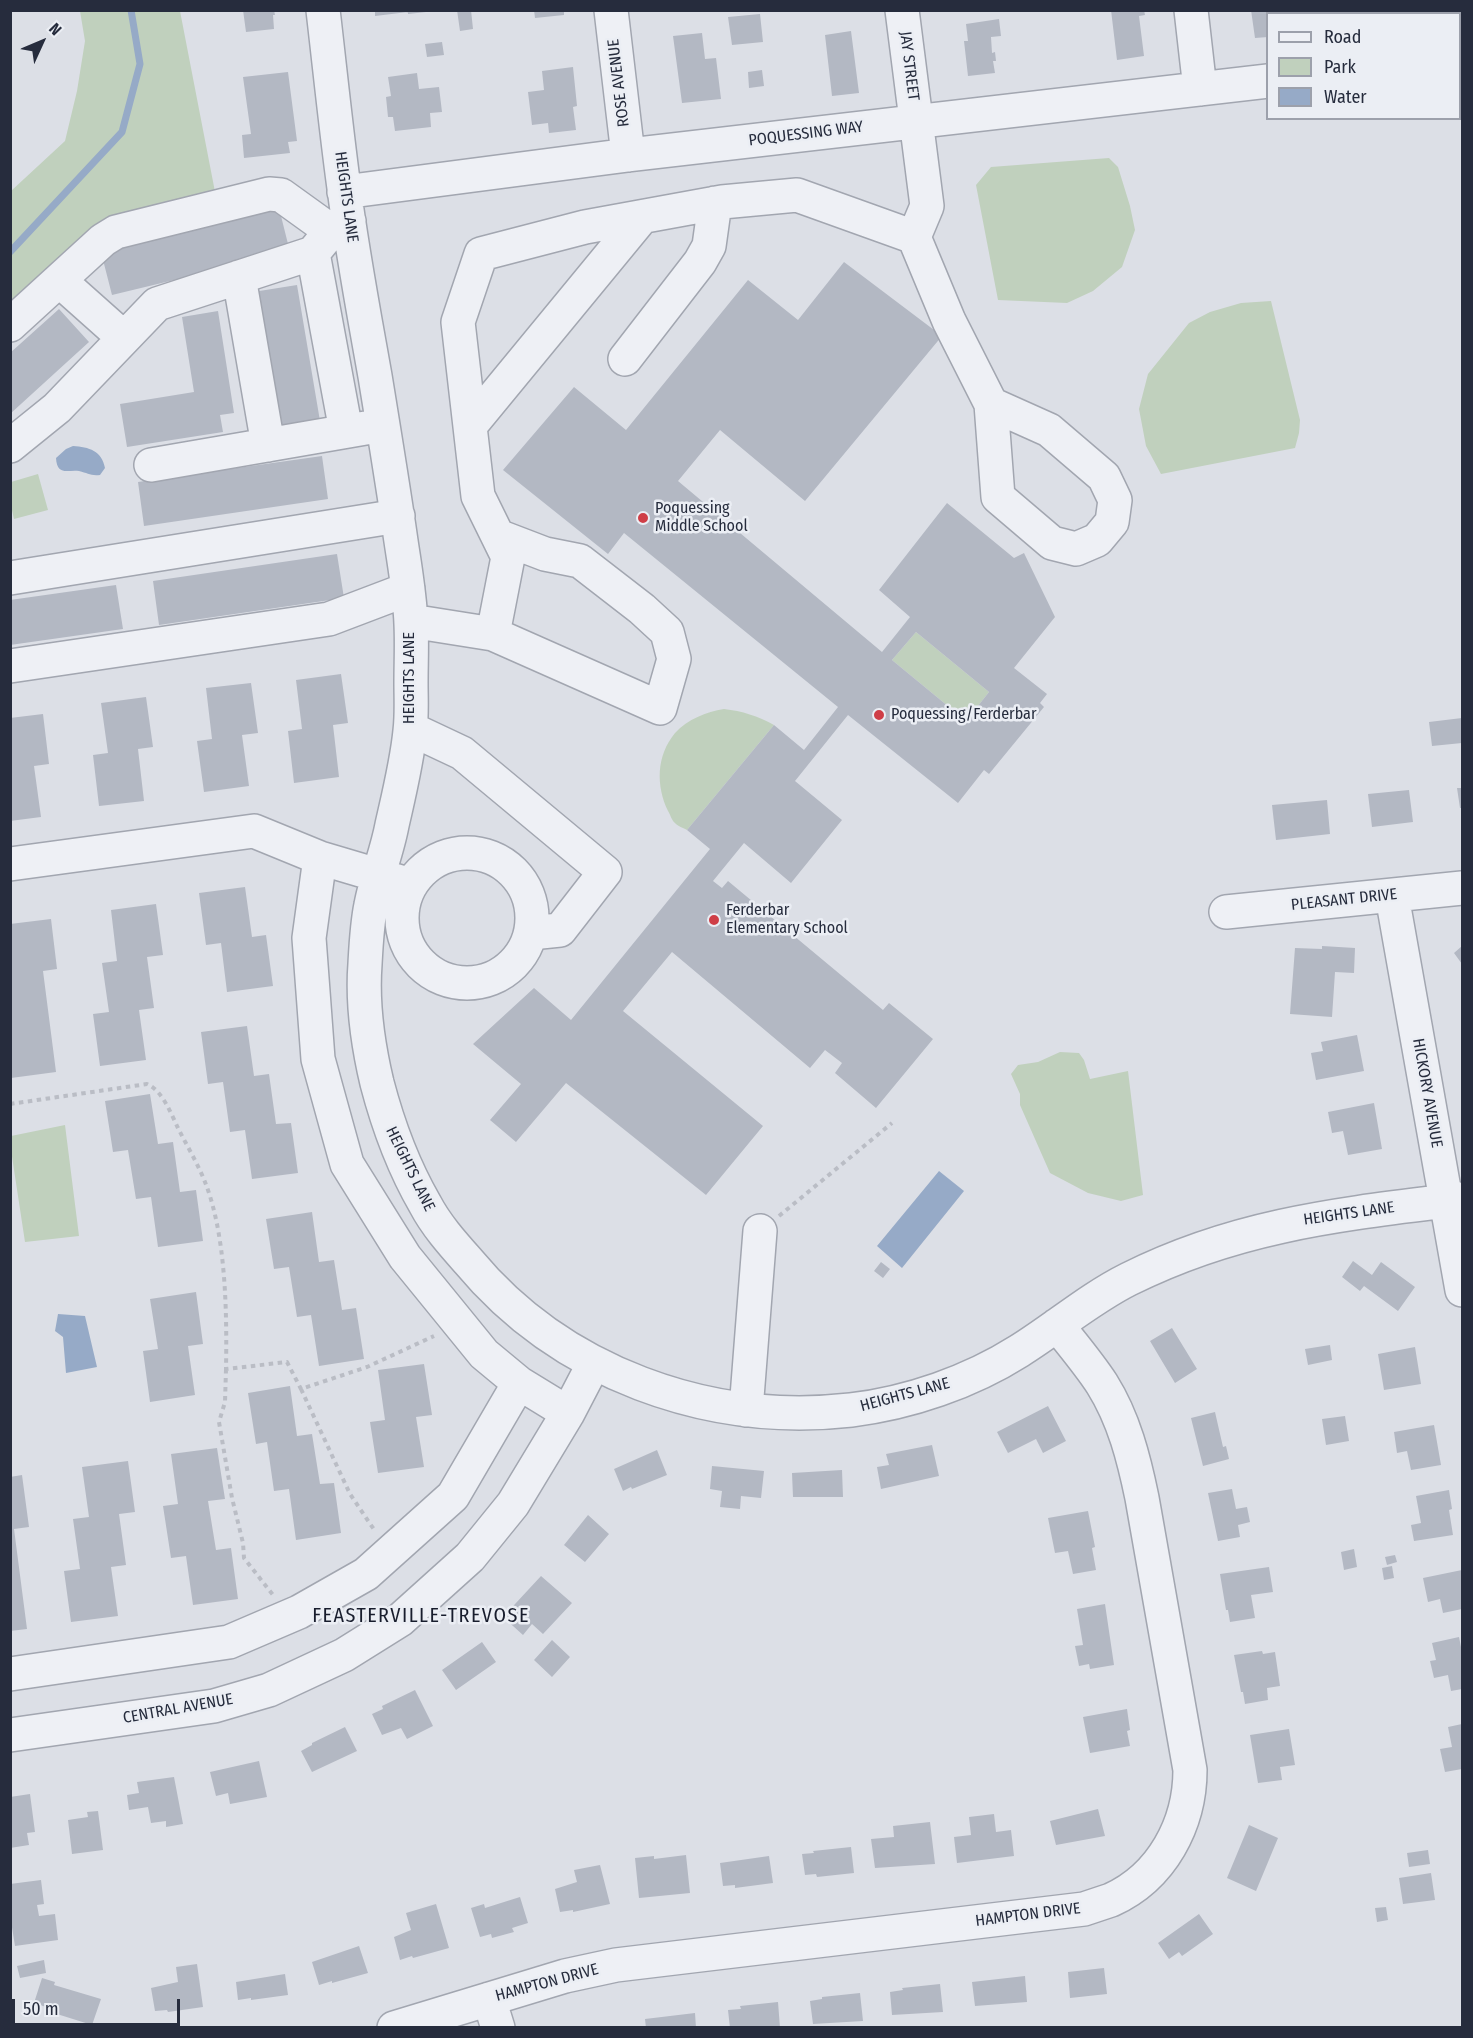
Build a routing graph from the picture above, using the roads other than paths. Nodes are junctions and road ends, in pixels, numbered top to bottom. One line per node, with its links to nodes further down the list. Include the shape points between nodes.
1 (323, 10): 11 (street, HEIGHTS LANE)
2 (611, 10): 8 (street, ROSE AVENUE)
3 (902, 10): 7 (street, JAY STREET)
4 (1191, 10): 6 (street)
5 (1266, 81): 6 (street, POQUESSING WAY)
6 (1200, 89): 7 (street, POQUESSING WAY)
7 (916, 121): 8 (street, POQUESSING WAY); 12 (street, JAY STREET, via 927,206)
8 (628, 155): 11 (street, POQUESSING WAY)
9 (715, 203): 10 (street); 12 (street, via 796,195); 17 (street, via 709,246 700,262)
10 (642, 217): 20 (street); 20 (street, via 585,227 481,254 458,322)
11 (334, 224): 13 (street, POQUESSING WAY); 14 (street, via 281,195 269,194 116,232); 19 (street, HEIGHTS LANE); 21 (street)
12 (914, 237): 18 (street, via 949,321)
13 (239, 277): 16 (street, POQUESSING WAY, via 157,304); 22 (street)
14 (60, 281): 15 (street); 16 (street)
15 (10, 325)
16 (124, 338): 23 (street, POQUESSING WAY, via 57,408)
17 (625, 359)
18 (991, 404): 18 (street, via 998,497 1052,543 1076,549 1097,540 1112,522 1115,500 1104,477 1049,430)
19 (383, 425): 21 (street); 25 (street, HEIGHTS LANE)
20 (470, 426): 26 (street, via 478,496)
21 (346, 431): 22 (street)
22 (268, 445): 24 (street)
23 (10, 446)
24 (151, 465)
25 (398, 516): 27 (street); 28 (street, HEIGHTS LANE)
26 (498, 536): 30 (street, via 508,557); 30 (street, via 545,554 580,561 667,632 674,658 660,708)
27 (10, 578)
28 (408, 589): 29 (street, HEIGHTS LANE); 31 (street, via 329,619)
29 (411, 621): 30 (street); 32 (street, HEIGHTS LANE)
30 (494, 634)
31 (10, 666)
32 (411, 729): 35 (street, HEIGHTS LANE); 40 (street, via 462,753 605,872 560,930)
33 (320, 858): 34 (street, via 254,831); 35 (street); 46 (street, via 309,938 318,1059 347,1164 405,1257 484,1354)
34 (10, 864)
35 (379, 874): 36 (street); 45 (street, HEIGHTS LANE, via 371,905 364,995 371,1058 396,1147 425,1205 482,1278 553,1340)
36 (411, 885): 40 (street, via 434,861 455,854 477,853 498,861 515,874 527,891); 40 (street, via 401,917 405,939 415,959 431,973 450,981 471,984 501,974 523,952)
37 (1462, 888): 38 (street, PLEASANT DRIVE)
38 (1392, 896): 39 (street, PLEASANT DRIVE); 41 (street, HICKORY AVENUE)
39 (1226, 912)
40 (531, 933)
41 (1454, 1200): 43 (street, HICKORY AVENUE); 44 (street, HEIGHTS LANE, via 1306,1220 1194,1250 1127,1280)
42 (760, 1231): 47 (street)
43 (1462, 1290)
44 (1057, 1325): 47 (street, HEIGHTS LANE, via 991,1367 936,1390 878,1406 786,1413); 51 (street, HAMPTON DRIVE, via 1102,1385 1120,1420 1142,1498 1190,1770 1184,1816 1157,1866 1136,1885 1084,1909 616,1965 566,1976)
45 (594, 1363): 47 (street, HEIGHTS LANE, via 664,1392); 48 (street, CENTRAL AVENUE)
46 (519, 1383): 48 (street); 49 (street, via 453,1496 366,1574 290,1617 229,1642)
47 (746, 1410)
48 (568, 1413): 50 (street, CENTRAL AVENUE, via 513,1504 470,1557 400,1620 344,1655 269,1690 214,1706)
49 (10, 1674)
50 (10, 1735)
51 (494, 2013): 52 (street, HAMPTON DRIVE)
52 (394, 2028)

